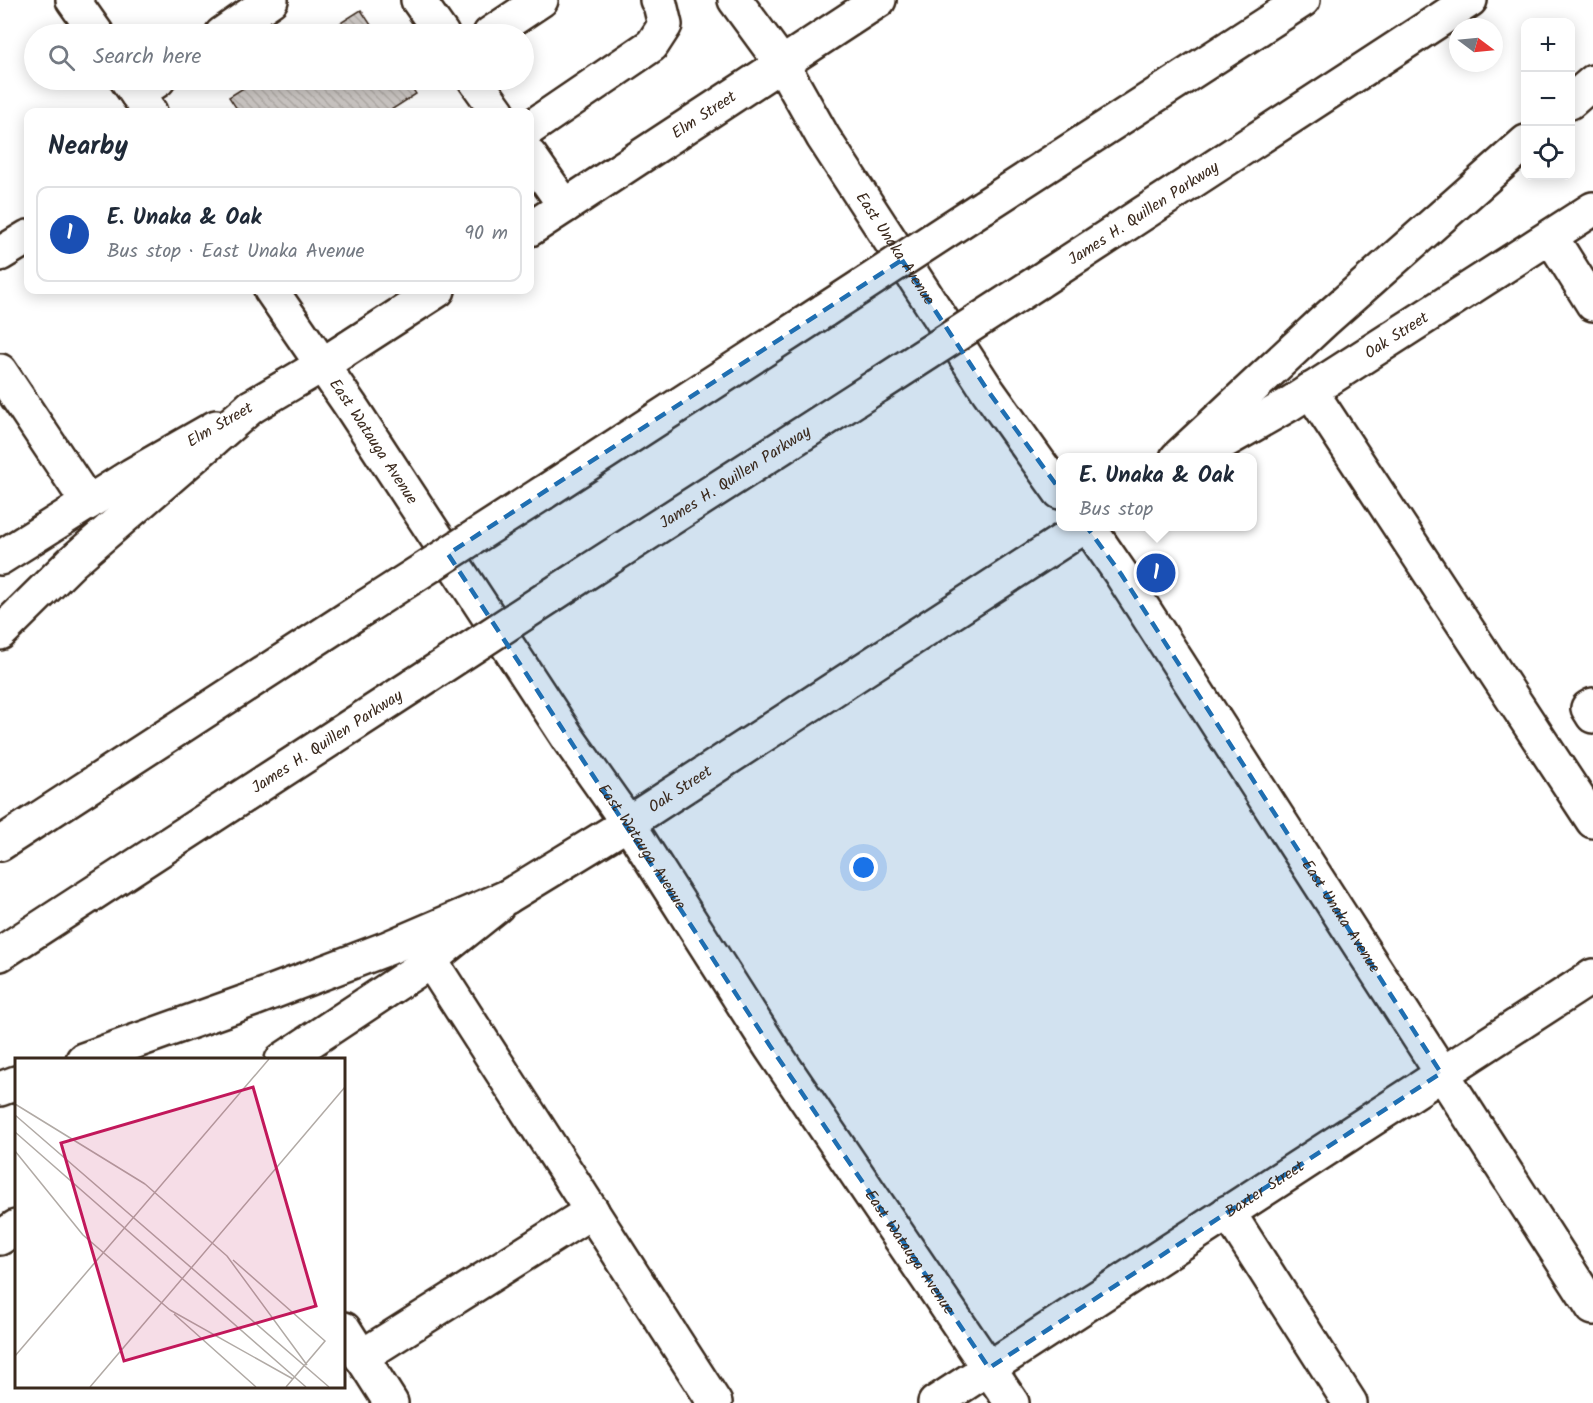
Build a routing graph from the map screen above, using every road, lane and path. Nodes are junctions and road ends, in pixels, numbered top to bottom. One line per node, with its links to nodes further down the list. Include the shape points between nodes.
1 (73, 0): 11 (main road)
2 (271, 0): 12 (main road)
3 (418, 0): 13 (main road)
4 (541, 0): 10 (main road)
5 (657, 0): 19 (main road, via 665,25 652,45)
6 (735, 0): 14 (main road, East Unaka Avenue)
7 (879, 0): 14 (main road, Elm Street)
8 (1303, 0): 47 (main road, bridge)
9 (1470, 0): 49 (main road, James H. Quillen Parkway, bridge)
10 (504, 18)
11 (90, 24)
12 (236, 24)
13 (435, 24)
14 (782, 64): 22 (main road, Elm Street); 37 (main road, East Unaka Avenue, via 823,137 988,391)
15 (1593, 82): 17 (main road)
16 (482, 90): 18 (main road)
17 (1575, 98)
18 (495, 108)
19 (534, 125)
20 (1521, 146): 35 (main road, via 1324,321)
21 (534, 162): 22 (main road)
22 (565, 206): 24 (main road, Elm Street)
23 (1593, 209): 25 (main road, Oak Street)
24 (534, 226)
25 (1551, 237): 30 (main road); 33 (main road, Oak Street)
26 (24, 239): 27 (main road)
27 (0, 254)
28 (274, 294): 31 (main road, East Watauga Avenue)
29 (432, 294): 31 (main road, Elm Street)
30 (1593, 304)
31 (322, 365): 34 (main road, Elm Street); 46 (main road, East Watauga Avenue)
32 (0, 371): 38 (main road)
33 (1310, 390): 36 (main road, Oak Street); 45 (main road)
34 (252, 407): 38 (main road, Elm Street); 42 (main road, via 89,548)
35 (1183, 453)
36 (1203, 453)
37 (1056, 486)
38 (88, 503): 41 (main road, Elm Street)
39 (1078, 531): 46 (main road, Oak Street)
40 (1090, 531): 54 (main road, East Unaka Avenue, via 1134,594)
41 (0, 558)
42 (0, 633)
43 (1593, 705): 44 (main road, via 1588,708)
44 (1593, 716)
45 (1593, 821)
46 (628, 823): 48 (main road, Oak Street); 64 (main road, East Watauga Avenue, via 770,1046)
47 (0, 844)
48 (507, 897): 50 (main road, Oak Street); 52 (main road, via 266,995)
49 (0, 954)
50 (430, 960): 53 (main road, Oak Street); 57 (main road)
51 (1593, 976): 54 (main road, Baxter Street)
52 (86, 1058)
53 (284, 1058)
54 (1440, 1073): 58 (main road, Baxter Street); 61 (main road, East Unaka Avenue)
55 (15, 1083): 56 (main road)
56 (0, 1089)
57 (592, 1211): 63 (main road); 66 (main road)
58 (1228, 1212): 64 (main road, Baxter Street); 69 (main road)
59 (15, 1228): 60 (main road)
60 (0, 1238)
61 (1593, 1308)
62 (345, 1331): 63 (main road)
63 (361, 1357): 65 (main road)
64 (990, 1368): 67 (main road, Baxter Street); 68 (main road, East Watauga Avenue)
65 (391, 1403)
66 (714, 1403)
67 (935, 1403)
68 (1012, 1403)
69 (1350, 1403)

